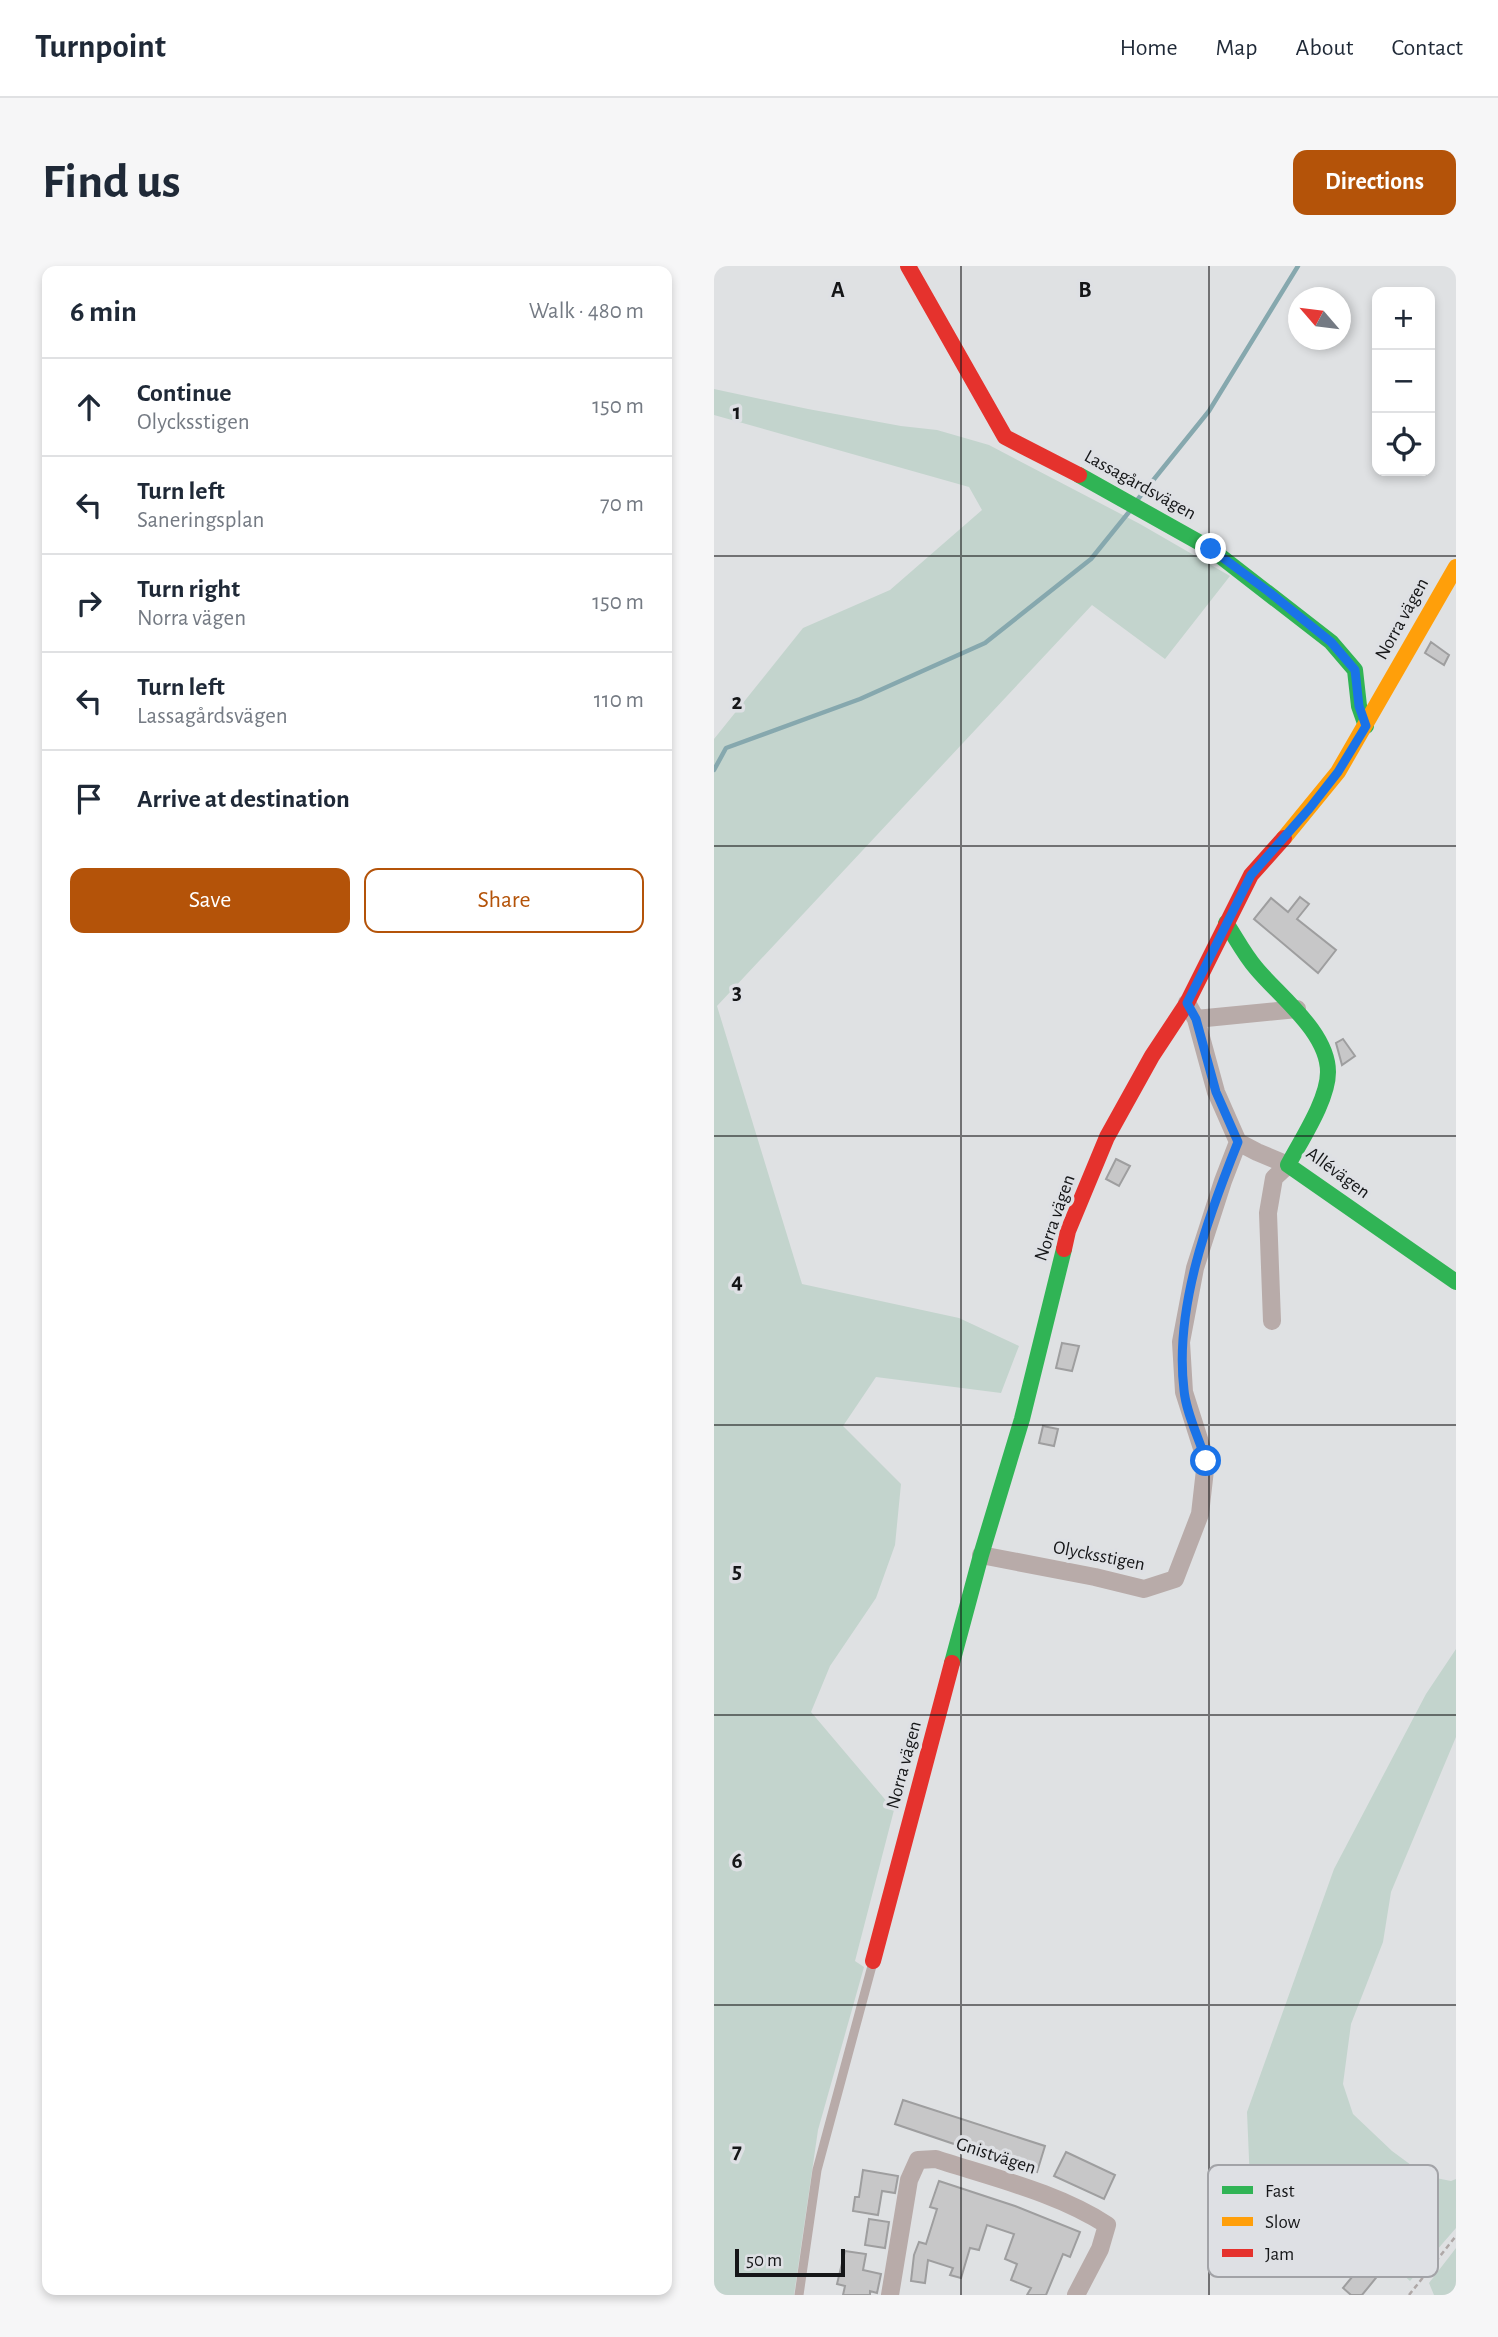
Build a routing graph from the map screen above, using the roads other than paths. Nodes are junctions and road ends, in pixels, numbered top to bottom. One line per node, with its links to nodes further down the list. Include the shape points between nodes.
1 (908, 266): 3 (street, Lassagårdsvägen, via 1005,437 1199,542 1269,592 1331,642 1355,670)
2 (1456, 566): 3 (street, Norra vägen)
3 (1366, 726): 4 (street, Norra vägen, via 1331,781 1251,875)
4 (1226, 923): 5 (street, Norra vägen); 6 (street, Allévägen, via 1256,969)
5 (1187, 1003): 7 (street); 12 (street, Norra vägen, via 1107,1137 1068,1231 1022,1419)
6 (1297, 1009): 7 (street); 9 (street, Allévägen, via 1324,1052 1329,1071 1318,1106)
7 (1196, 1019): 8 (street, via 1216,1092)
8 (1238, 1142): 9 (street); 12 (street, Olycksstigen, via 1195,1268 1181,1342 1184,1392 1206,1461 1200,1514 1175,1579 1144,1589)
9 (1288, 1165): 10 (street, Allévägen); 11 (street, via 1274,1178 1268,1213)
10 (1456, 1282)
11 (1272, 1321)
12 (981, 1555): 13 (street, Norra vägen)
13 (873, 1961): 14 (lane, via 817,2171)
14 (799, 2295)
15 (890, 2295): 16 (street, Gnistvägen, via 909,2180 918,2160 936,2159 1047,2195 1107,2225)
16 (1076, 2295)

